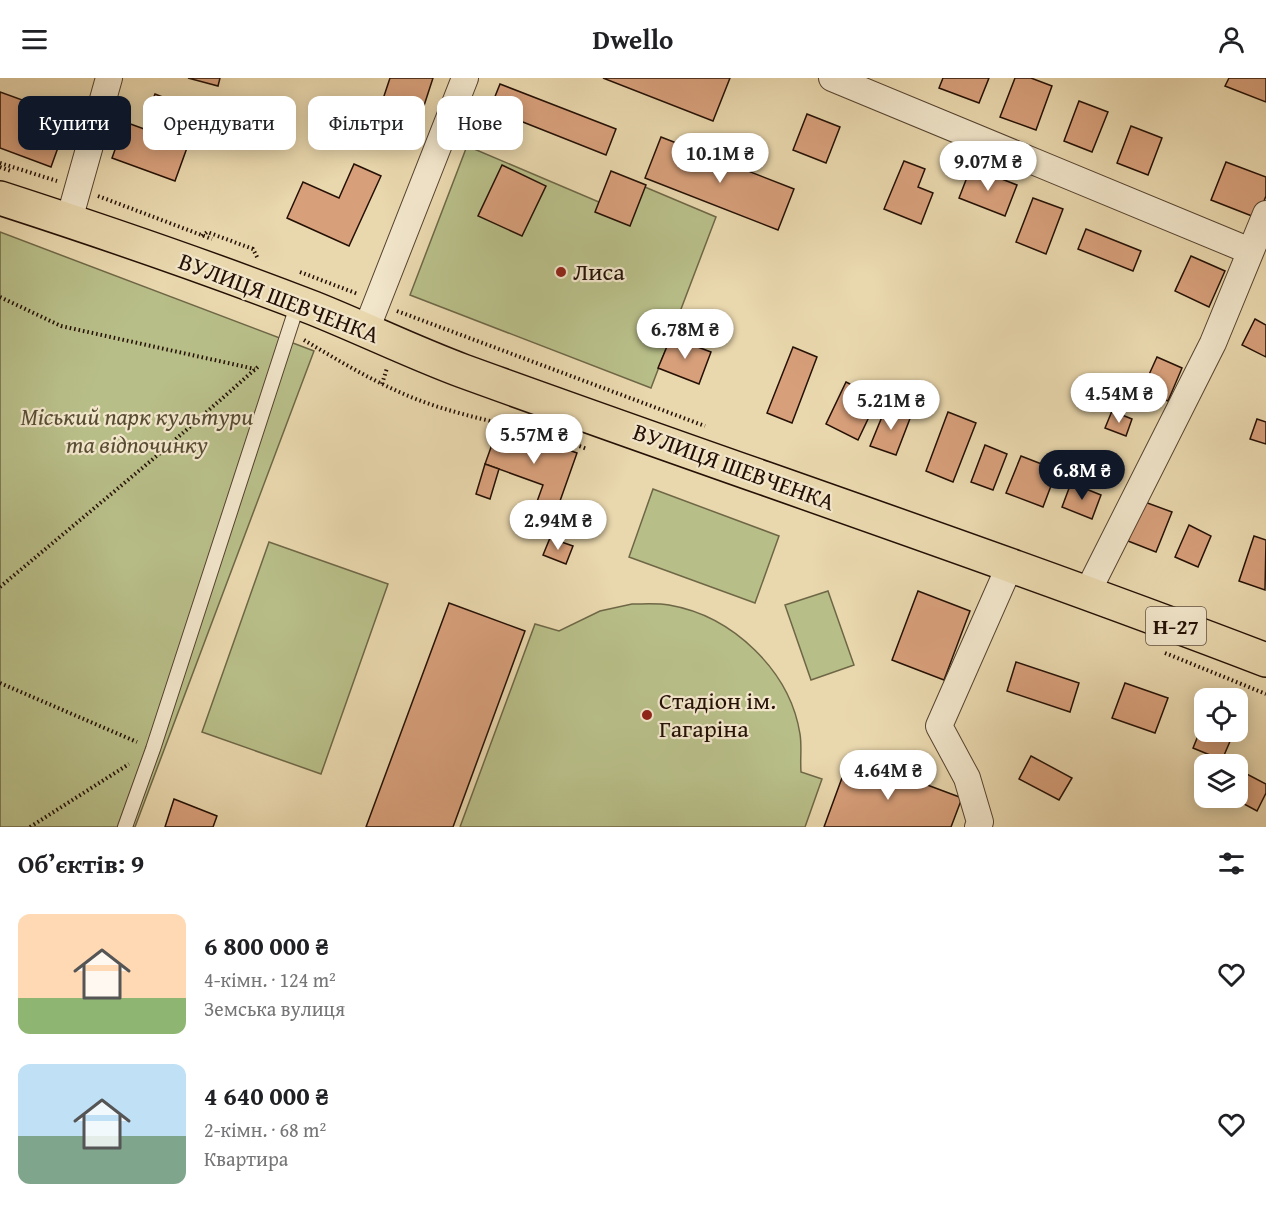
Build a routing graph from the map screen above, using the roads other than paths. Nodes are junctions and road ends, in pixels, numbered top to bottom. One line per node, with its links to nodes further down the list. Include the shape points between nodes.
1 (109, 78): 6 (street)
2 (465, 78): 9 (street)
3 (832, 78): 7 (street)
4 (0, 198): 6 (main road, ВУЛИЦЯ ШЕВЧЕНКА / Н-27)
5 (1266, 214): 7 (street)
6 (69, 220): 8 (main road, ВУЛИЦЯ ШЕВЧЕНКА / Н-27)
7 (1250, 251): 11 (street, via 1213,343)
8 (298, 303): 9 (main road, ВУЛИЦЯ ШЕВЧЕНКА / Н-27); 13 (lane)
9 (371, 315): 10 (main road, ВУЛИЦЯ ШЕВЧЕНКА / Н-27, via 459,369)
10 (1010, 565): 11 (main road, ВУЛИЦЯ ШЕВЧЕНКА / Н-27); 14 (street, via 939,726 967,778 980,822)
11 (1087, 593): 12 (main road, ВУЛИЦЯ ШЕВЧЕНКА / Н-27)
12 (1264, 656)
13 (124, 827)
14 (978, 827)

